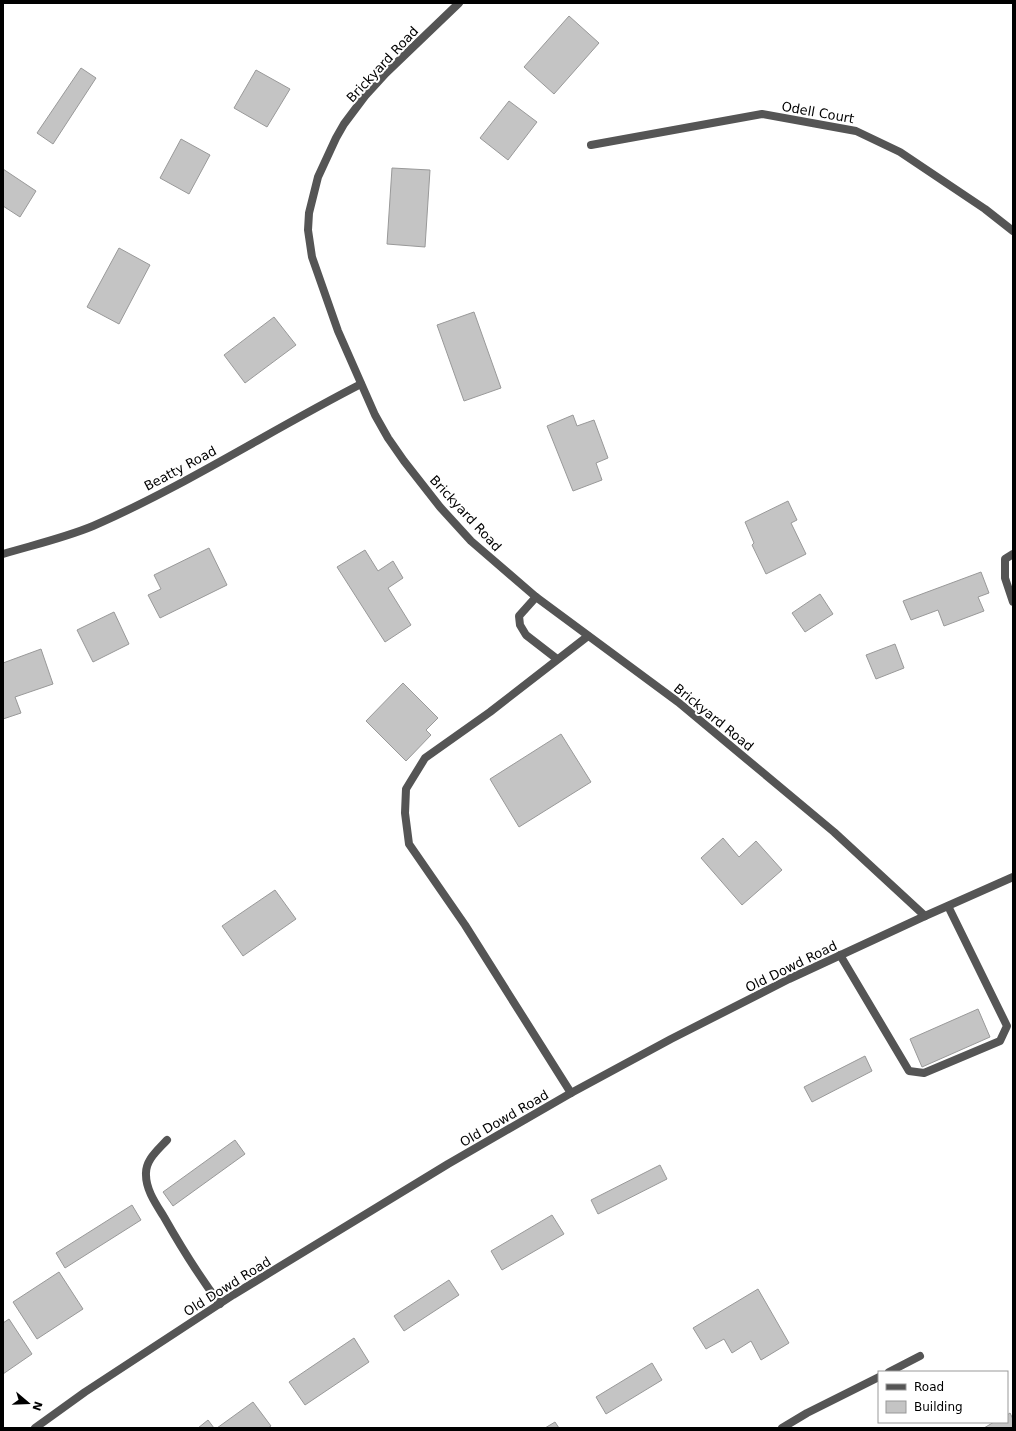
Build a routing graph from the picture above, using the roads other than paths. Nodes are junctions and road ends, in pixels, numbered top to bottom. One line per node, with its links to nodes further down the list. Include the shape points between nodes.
1 (459, 3): 4 (street, Brickyard Road, via 365,96 344,124 318,177 309,213 308,230 312,257 338,331)
2 (591, 145): 3 (street, Odell Court, via 762,114 856,130 900,152)
3 (1013, 231)
4 (361, 384): 5 (street, Beatty Road, via 176,485 92,526); 7 (street, Brickyard Road, via 388,438 440,507 471,541)
5 (3, 554)
6 (1013, 554): 8 (street, via 1005,559 1005,578)
7 (536, 597): 9 (street, Brickyard Road); 10 (street, via 519,616 520,625 526,635)
8 (1013, 602)
9 (588, 636): 10 (street); 13 (street, Brickyard Road, via 678,702 834,832)
10 (557, 659): 15 (street, via 490,712 425,758 406,789 405,814 409,844 465,925)
11 (1013, 877): 12 (street, Old Dowd Road)
12 (948, 906): 13 (street, Old Dowd Road); 14 (street, via 1007,1026 1000,1041 924,1074 909,1071)
13 (925, 916): 14 (street, Old Dowd Road)
14 (840, 956): 15 (street, Old Dowd Road, via 775,986)
15 (571, 1093): 17 (street, Old Dowd Road, via 448,1164)
16 (167, 1140): 17 (street, via 150,1158 145,1174 150,1193 188,1258)
17 (220, 1304): 21 (street, Old Dowd Road, via 85,1392)
18 (920, 1356): 19 (street)
19 (891, 1371)
20 (878, 1378): 22 (street)
21 (35, 1428)
22 (782, 1428)

